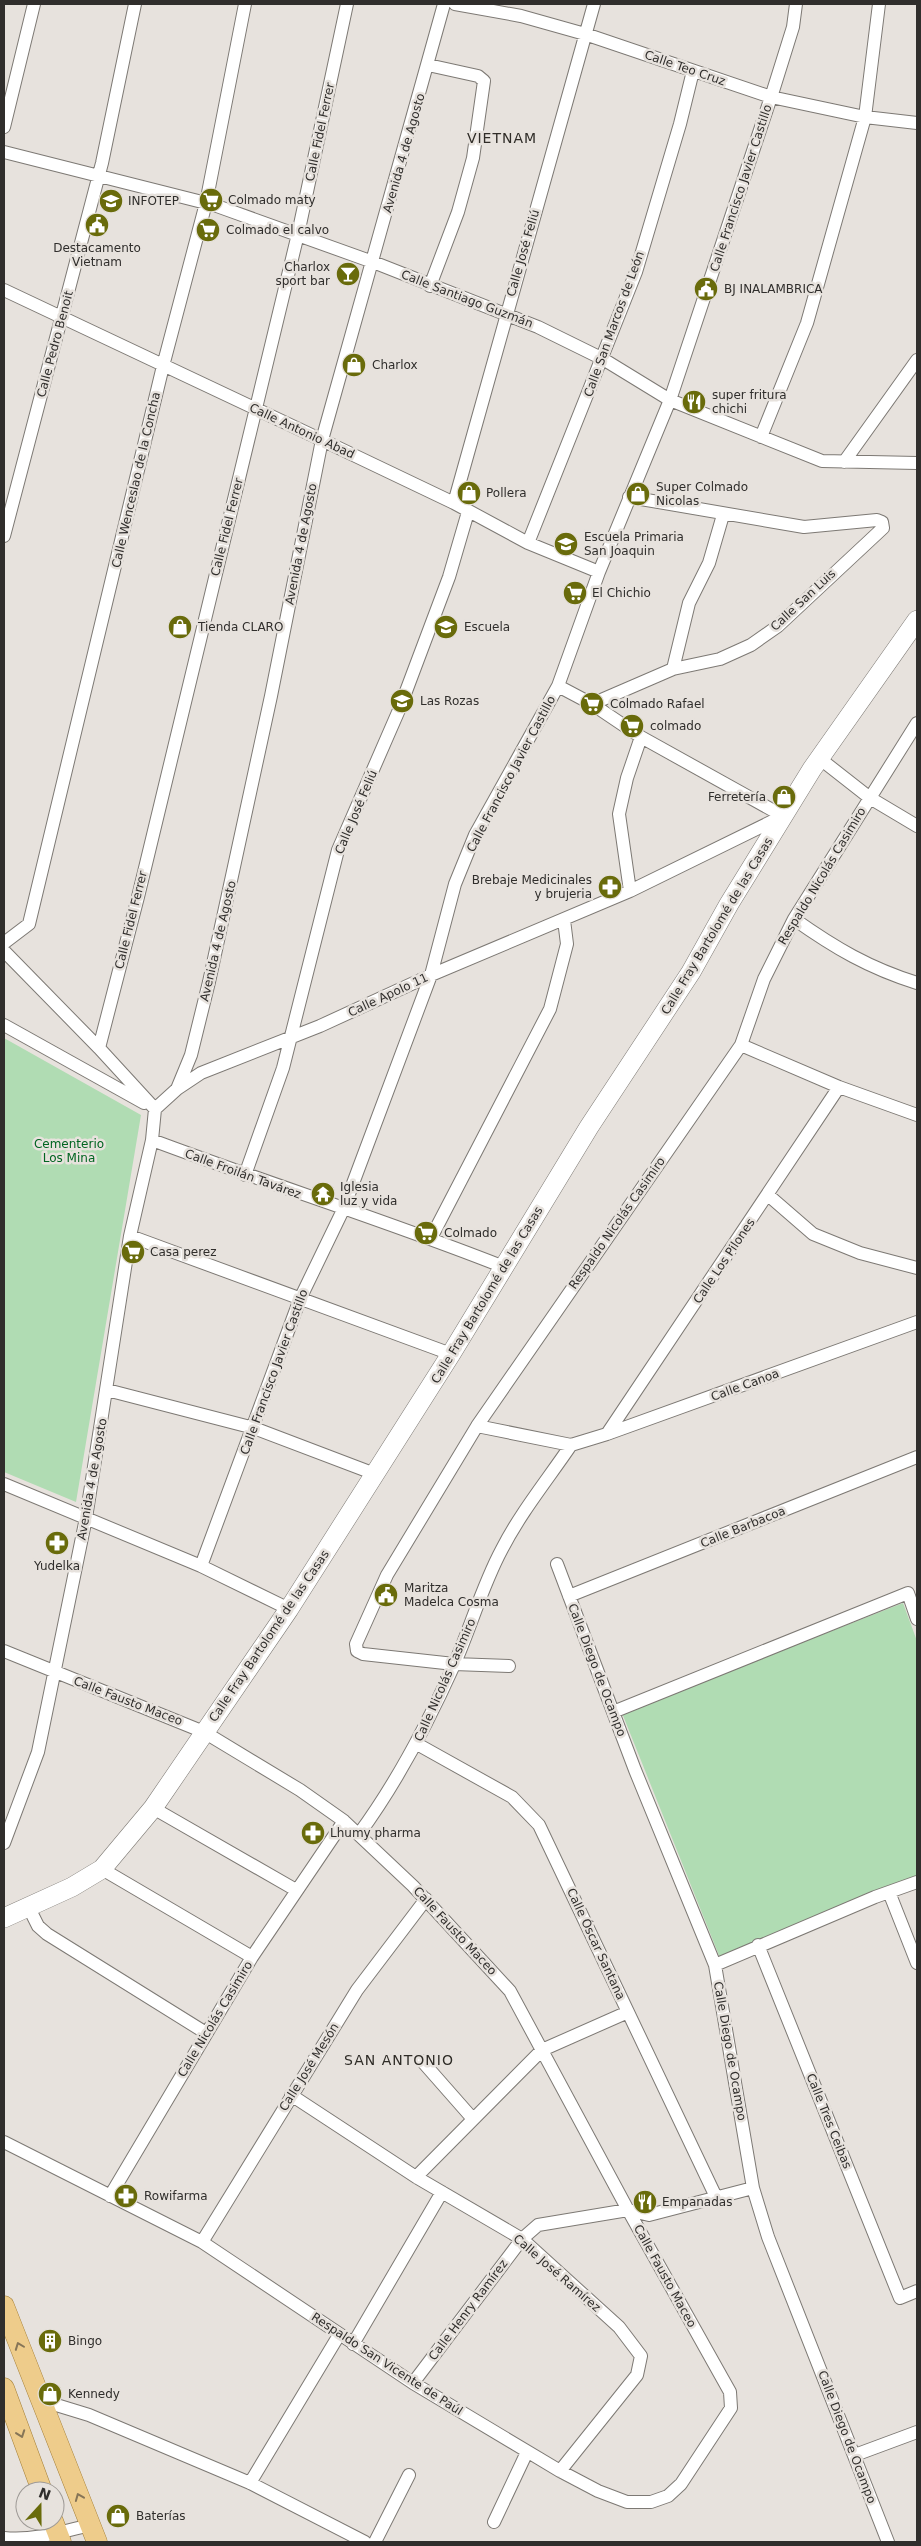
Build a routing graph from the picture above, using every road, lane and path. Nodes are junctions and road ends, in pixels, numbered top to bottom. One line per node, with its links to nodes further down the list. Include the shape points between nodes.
1 (34, 4): 17 (street)
2 (136, 4): 19 (street, Calle Pedro Benoit)
3 (244, 4): 20 (street, Calle Wenceslao de la Concha)
4 (348, 4): 21 (street, Calle Fidel Ferrer)
5 (444, 4): 12 (street, Avenida 4 de Agosto)
6 (455, 4): 10 (street, Calle Teo Cruz)
7 (594, 4): 11 (street, Calle José Feliú)
8 (796, 4): 14 (street, Calle Francisco Javier Castillo, via 793,27)
9 (878, 4): 15 (street)
10 (522, 10): 11 (street, Calle Teo Cruz)
11 (585, 34): 13 (street, Calle Teo Cruz); 25 (street, Calle José Feliú)
12 (428, 65): 22 (street, Avenida 4 de Agosto); 23 (street, via 478,76 484,81 473,158 458,212)
13 (693, 71): 14 (street, Calle Teo Cruz); 27 (street, Calle San Marcos de León, via 636,272)
14 (771, 98): 15 (street, Calle Teo Cruz); 30 (street, Calle Francisco Javier Castillo)
15 (865, 117): 16 (street, Calle Teo Cruz); 32 (street, via 807,323)
16 (917, 124)
17 (4, 127)
18 (4, 152): 19 (street, Calle Santiago Guzmán)
19 (98, 174): 20 (street, Calle Santiago Guzmán); 26 (street, Calle Pedro Benoit)
20 (206, 203): 21 (street, Calle Santiago Guzmán); 29 (street, Calle Wenceslao de la Concha)
21 (298, 234): 22 (street, Calle Santiago Guzmán); 31 (street, Calle Fidel Ferrer)
22 (373, 262): 23 (street, Calle Santiago Guzmán); 33 (street, Avenida 4 de Agosto)
23 (430, 286): 25 (street, Calle Santiago Guzmán)
24 (4, 290): 26 (street, Calle Antonio Abad)
25 (506, 315): 27 (street, Calle Santiago Guzmán); 37 (street, Calle José Feliú)
26 (63, 318): 29 (street, Calle Antonio Abad); 40 (street, Calle Pedro Benoit)
27 (603, 359): 30 (street, Calle Santiago Guzmán); 41 (street, Calle San Marcos de León)
28 (917, 360): 34 (street)
29 (163, 366): 31 (street, Calle Antonio Abad); 56 (street, Calle Wenceslao de la Concha, via 29,924)
30 (670, 400): 32 (street, Calle Santiago Guzmán); 36 (street, Calle Francisco Javier Castillo)
31 (255, 408): 33 (street, Calle Antonio Abad); 63 (street, Calle Fidel Ferrer)
32 (761, 437): 34 (street, Calle Santiago Guzmán, via 822,461)
33 (322, 440): 37 (street, Calle Antonio Abad); 65 (street, Avenida 4 de Agosto, via 274,686 214,962 191,1055)
34 (844, 462): 35 (street, Calle Santiago Guzmán)
35 (917, 463)
36 (629, 498): 39 (street); 42 (street, Calle Francisco Javier Castillo)
37 (454, 504): 38 (street, Calle Antonio Abad)
38 (468, 512): 41 (street, Calle Antonio Abad); 61 (street, Calle José Feliú, via 449,577 399,710 338,850)
39 (723, 515): 44 (street, via 709,563 690,603); 44 (street, Calle San Luis, via 804,527 877,520 882,522 882,528 778,626 751,645 720,659)
40 (4, 536)
41 (528, 543): 42 (street, Calle Antonio Abad)
42 (599, 572): 45 (street, Calle Francisco Javier Castillo)
43 (917, 620): 49 (main road, Calle Fray Bartolomé de las Casas)
44 (673, 669): 46 (street, Calle San Luis)
45 (558, 686): 46 (street); 58 (street, Calle Francisco Javier Castillo, via 475,835 454,884)
46 (592, 704): 48 (street)
47 (917, 723): 50 (street, Respaldo Nicolás Casimiro)
48 (642, 737): 51 (street); 53 (street, via 626,778 619,814)
49 (819, 758): 50 (street); 51 (main road, Calle Fray Bartolomé de las Casas)
50 (870, 798): 52 (street); 54 (street, Respaldo Nicolás Casimiro)
51 (783, 816): 53 (street, Calle Apolo 11); 74 (main road, Calle Fray Bartolomé de las Casas, via 691,972 589,1127)
52 (917, 826)
53 (630, 891): 55 (street, Calle Apolo 11)
54 (794, 919): 59 (street, via 839,951 894,976); 62 (street, Respaldo Nicolás Casimiro, via 764,978)
55 (564, 920): 58 (street, Calle Apolo 11); 73 (street, via 567,944 550,1009)
56 (4, 943)
57 (4, 952): 63 (street)
58 (431, 975): 61 (street, Calle Apolo 11); 71 (street, Calle Francisco Javier Castillo)
59 (917, 982)
60 (4, 1025): 66 (street)
61 (288, 1039): 65 (street, Calle Apolo 11, via 201,1073); 69 (street, Calle José Feliú, via 282,1068)
62 (740, 1045): 64 (street); 80 (street, Respaldo Nicolás Casimiro)
63 (99, 1048): 66 (street)
64 (839, 1087): 67 (street); 70 (street, Calle Los Pilones)
65 (177, 1089): 66 (street, Calle Apolo 11)
66 (155, 1109): 68 (street, Avenida 4 de Agosto)
67 (917, 1114)
68 (152, 1140): 69 (street, Calle Froilán Tavárez); 72 (street, Avenida 4 de Agosto)
69 (245, 1175): 71 (street, Calle Froilán Tavárez)
70 (768, 1195): 75 (street, via 813,1234 860,1253); 82 (street, Calle Los Pilones)
71 (343, 1210): 73 (street, Calle Froilán Tavárez); 76 (street, Calle Francisco Javier Castillo)
72 (130, 1236): 76 (street); 79 (street, Avenida 4 de Agosto)
73 (431, 1238): 74 (street, Calle Froilán Tavárez)
74 (504, 1267): 78 (main road, Calle Fray Bartolomé de las Casas)
75 (917, 1268)
76 (300, 1299): 78 (street); 81 (street, Calle Francisco Javier Castillo)
77 (917, 1322): 82 (street, Calle Canoa)
78 (451, 1354): 85 (main road, Calle Fray Bartolomé de las Casas)
79 (107, 1390): 81 (street); 87 (street, Avenida 4 de Agosto)
80 (477, 1426): 83 (street); 94 (street, Respaldo Nicolás Casimiro, via 387,1575 356,1644 363,1654)
81 (254, 1428): 85 (street); 89 (street, Calle Francisco Javier Castillo)
82 (607, 1434): 83 (street, Calle Canoa)
83 (571, 1445): 94 (street, Calle Nicolás Casimiro, via 501,1549)
84 (917, 1457): 90 (street, Calle Barbacoa)
85 (375, 1474): 91 (main road, Calle Fray Bartolomé de las Casas)
86 (4, 1484): 87 (street)
87 (86, 1518): 89 (street); 96 (street, Avenida 4 de Agosto)
88 (557, 1564): 90 (street, Calle Diego de Ocampo)
89 (201, 1566): 91 (street)
90 (569, 1596): 97 (street, Calle Diego de Ocampo)
91 (289, 1609): 98 (main road, Calle Fray Bartolomé de las Casas)
92 (917, 1619): 97 (street, via 908,1593)
93 (4, 1651): 96 (street, Calle Fausto Maceo)
94 (454, 1664): 95 (street); 99 (street, Calle Nicolás Casimiro)
95 (509, 1666)
96 (54, 1673): 98 (street, Calle Fausto Maceo); 103 (street, Avenida 4 de Agosto, via 38,1752)
97 (613, 1712): 114 (street, Calle Diego de Ocampo)
98 (204, 1732): 100 (main road, Calle Fray Bartolomé de las Casas); 101 (street, Calle Fausto Maceo, via 300,1790)
99 (417, 1744): 102 (street, Calle Nicolás Casimiro, via 386,1798); 115 (street, Calle Óscar Santana, via 512,1797 539,1824)
100 (153, 1808): 104 (main road, Calle Fray Bartolomé de las Casas); 106 (street)
101 (344, 1821): 102 (street, Calle Fausto Maceo); 106 (street, Calle Nicolás Casimiro)
102 (359, 1834): 108 (street, Calle Fausto Maceo)
103 (4, 1843)
104 (102, 1869): 109 (main road, Calle Fray Bartolomé de las Casas); 112 (street)
105 (917, 1882): 107 (street)
106 (296, 1890): 112 (street, Calle Nicolás Casimiro)
107 (889, 1892): 111 (street); 113 (street)
108 (426, 1899): 117 (street, Calle Fausto Maceo, via 510,1991); 119 (street, Calle José Mesón, via 357,1990)
109 (29, 1908): 110 (main road, Calle Fray Bartolomé de las Casas); 116 (street, via 38,1926 47,1934)
110 (4, 1918)
111 (758, 1945): 114 (street); 130 (street, Calle Tres Ceibas, via 900,2298)
112 (252, 1957): 116 (street, Calle Nicolás Casimiro)
113 (917, 1963)
114 (715, 1965): 123 (street, Calle Diego de Ocampo)
115 (628, 2012): 117 (street); 126 (street, Calle Óscar Santana)
116 (206, 2033): 125 (street, Calle Nicolás Casimiro)
117 (542, 2050): 120 (street); 127 (street, Calle Fausto Maceo)
118 (422, 2061): 120 (street)
119 (291, 2095): 122 (street, Calle José Ramírez); 129 (street, Calle José Mesón)
120 (473, 2119): 122 (street)
121 (4, 2142): 125 (street, Respaldo San Vicente de Paúl)
122 (416, 2177): 124 (street, Calle José Ramírez)
123 (753, 2188): 126 (street, Calle Henry Ramírez); 140 (street, Calle Diego de Ocampo, via 768,2237)
124 (442, 2192): 128 (street, Calle José Ramírez); 133 (street)
125 (110, 2196): 129 (street, Respaldo San Vicente de Paúl)
126 (716, 2197): 127 (street, Calle Henry Ramírez, via 649,2215)
127 (628, 2210): 128 (street, Calle Henry Ramírez, via 538,2225); 136 (street, Calle Fausto Maceo)
128 (522, 2239): 134 (street, Calle Henry Ramírez); 141 (street, Calle José Ramírez, via 619,2327 641,2356 637,2375)
129 (202, 2242): 132 (street, Respaldo San Vicente de Paúl)
130 (917, 2291)
131 (4, 2306): 137 (main road, one-way to 131)
132 (339, 2334): 133 (street, Respaldo San Vicente de Paúl); 144 (street)
133 (353, 2344): 134 (street, Respaldo San Vicente de Paúl)
134 (413, 2383): 139 (street, Respaldo San Vicente de Paúl)
135 (4, 2388): 143 (main road, one-way to 143)
136 (730, 2392): 141 (street, Respaldo San Vicente de Paúl, via 732,2408 681,2484 668,2496 651,2502 627,2502)
137 (40, 2400): 144 (street, via 89,2415); 147 (main road, one-way to 137)
138 (917, 2432): 140 (street)
139 (527, 2452): 141 (street, Respaldo San Vicente de Paúl); 145 (street)
140 (855, 2455): 151 (street, Calle Diego de Ocampo)
141 (560, 2471)
142 (409, 2475): 150 (street)
143 (38, 2481)
144 (250, 2483): 149 (street)
145 (494, 2522)
146 (57, 2532): 147 (street); 148 (street, via 20,2540)
147 (94, 2534)
148 (4, 2538)
149 (365, 2542)
150 (375, 2542)
151 (888, 2542)

